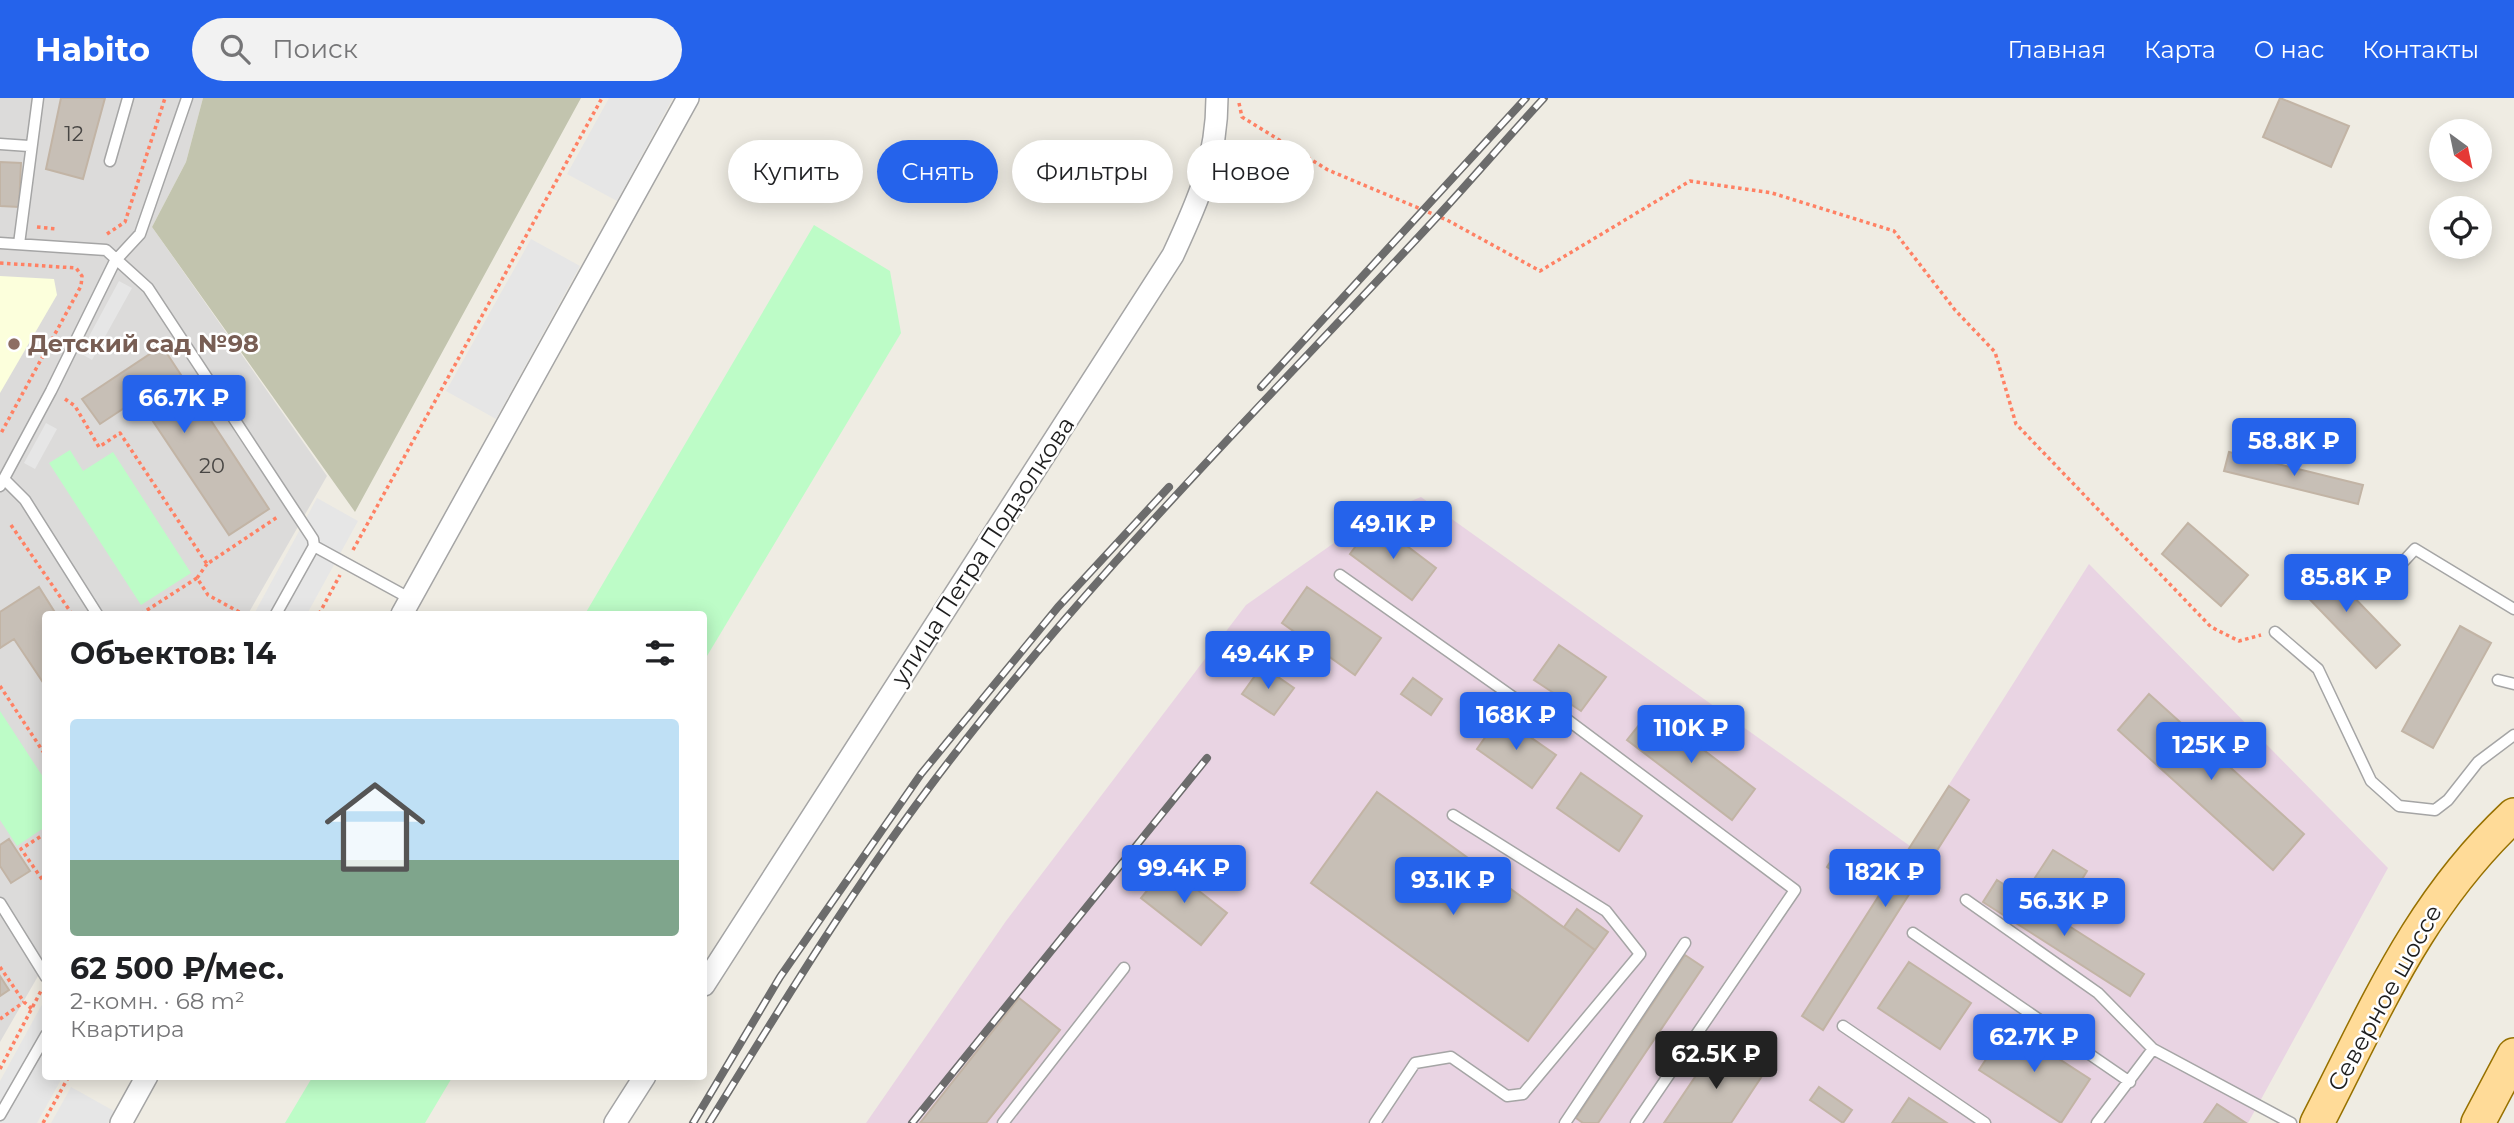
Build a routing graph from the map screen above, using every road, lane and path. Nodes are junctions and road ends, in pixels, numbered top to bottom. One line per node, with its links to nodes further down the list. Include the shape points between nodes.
1 (38, 98): 10 (lane)
2 (128, 98): 11 (lane)
3 (165, 98): 14 (path, via 125,222 107,234)
4 (187, 98): 17 (lane, via 140,233)
5 (603, 98): 26 (path)
6 (688, 98): 30 (street)
7 (1217, 98): 55 (street, улица Петра Подзолкова, via 1206,183 1173,255)
8 (1238, 98): 38 (path, via 1241,117 1328,170 1447,220 1540,271 1690,181 1772,193 1894,231 1955,310 1995,352 2016,424 2122,536 2211,627 2239,641)
9 (0, 144): 10 (lane)
10 (29, 146): 12 (lane)
11 (110, 161)
12 (20, 225): 13 (path); 16 (lane)
13 (70, 230)
14 (95, 233)
15 (0, 243): 16 (lane)
16 (19, 244): 17 (lane, via 106,250)
17 (115, 261): 21 (lane); 24 (lane, via 148,288)
18 (0, 263): 20 (path, via 76,268 82,276 81,286)
19 (75, 406): 25 (path, via 99,447 120,433)
20 (0, 435)
21 (2, 482): 33 (lane, via 25,500)
22 (288, 510): 25 (path)
23 (11, 525): 32 (path)
24 (314, 546): 26 (lane); 36 (lane)
25 (207, 564): 28 (path)
26 (346, 564): 30 (lane); 37 (path)
27 (1340, 575): 77 (lane, via 1520,702 1541,700 1795,890)
28 (197, 578): 34 (path); 35 (path, via 208,595)
29 (2379, 588): 31 (lane, via 2415,549)
30 (407, 607)
31 (2514, 610)
32 (70, 611)
33 (95, 611)
34 (146, 611)
35 (237, 611)
36 (278, 611)
37 (320, 611)
38 (2275, 632): 42 (lane, via 2318,668 2371,781 2399,806 2435,810 2478,762)
39 (2498, 680): 40 (lane)
40 (2514, 684)
41 (0, 686): 43 (path)
42 (2514, 735)
43 (42, 751)
44 (1453, 815): 75 (lane, via 1606,911 1640,954 1523,1094 1507,1096 1451,1057 1415,1063)
45 (2514, 815): 81 (main road, Северное шоссе, via 2458,873 2413,937)
46 (42, 836): 47 (path, via 21,849)
47 (42, 879)
48 (1966, 900): 62 (lane, via 2098,993)
49 (0, 903): 54 (lane)
50 (1913, 933): 69 (lane)
51 (1685, 943): 76 (lane)
52 (0, 967): 57 (path)
53 (1124, 968): 74 (lane)
54 (42, 972)
55 (707, 980)
56 (42, 988): 58 (path)
57 (24, 1002): 58 (path); 59 (path)
58 (32, 1009): 64 (path)
59 (0, 1019)
60 (1843, 1027): 78 (lane)
61 (42, 1042): 70 (lane)
62 (2153, 1049): 69 (lane); 80 (lane)
63 (2514, 1055): 68 (main road)
64 (0, 1069)
65 (67, 1080): 71 (path)
66 (142, 1080): 72 (street)
67 (642, 1080): 73 (street)
68 (2504, 1081): 82 (main road)
69 (2130, 1082): 79 (lane)
70 (0, 1115)
71 (43, 1123)
72 (121, 1123)
73 (615, 1123)
74 (1003, 1123)
75 (1375, 1123)
76 (1565, 1123)
77 (1636, 1123)
78 (1985, 1123)
79 (2097, 1123)
80 (2291, 1123)
81 (2317, 1123)
82 (2478, 1123)

